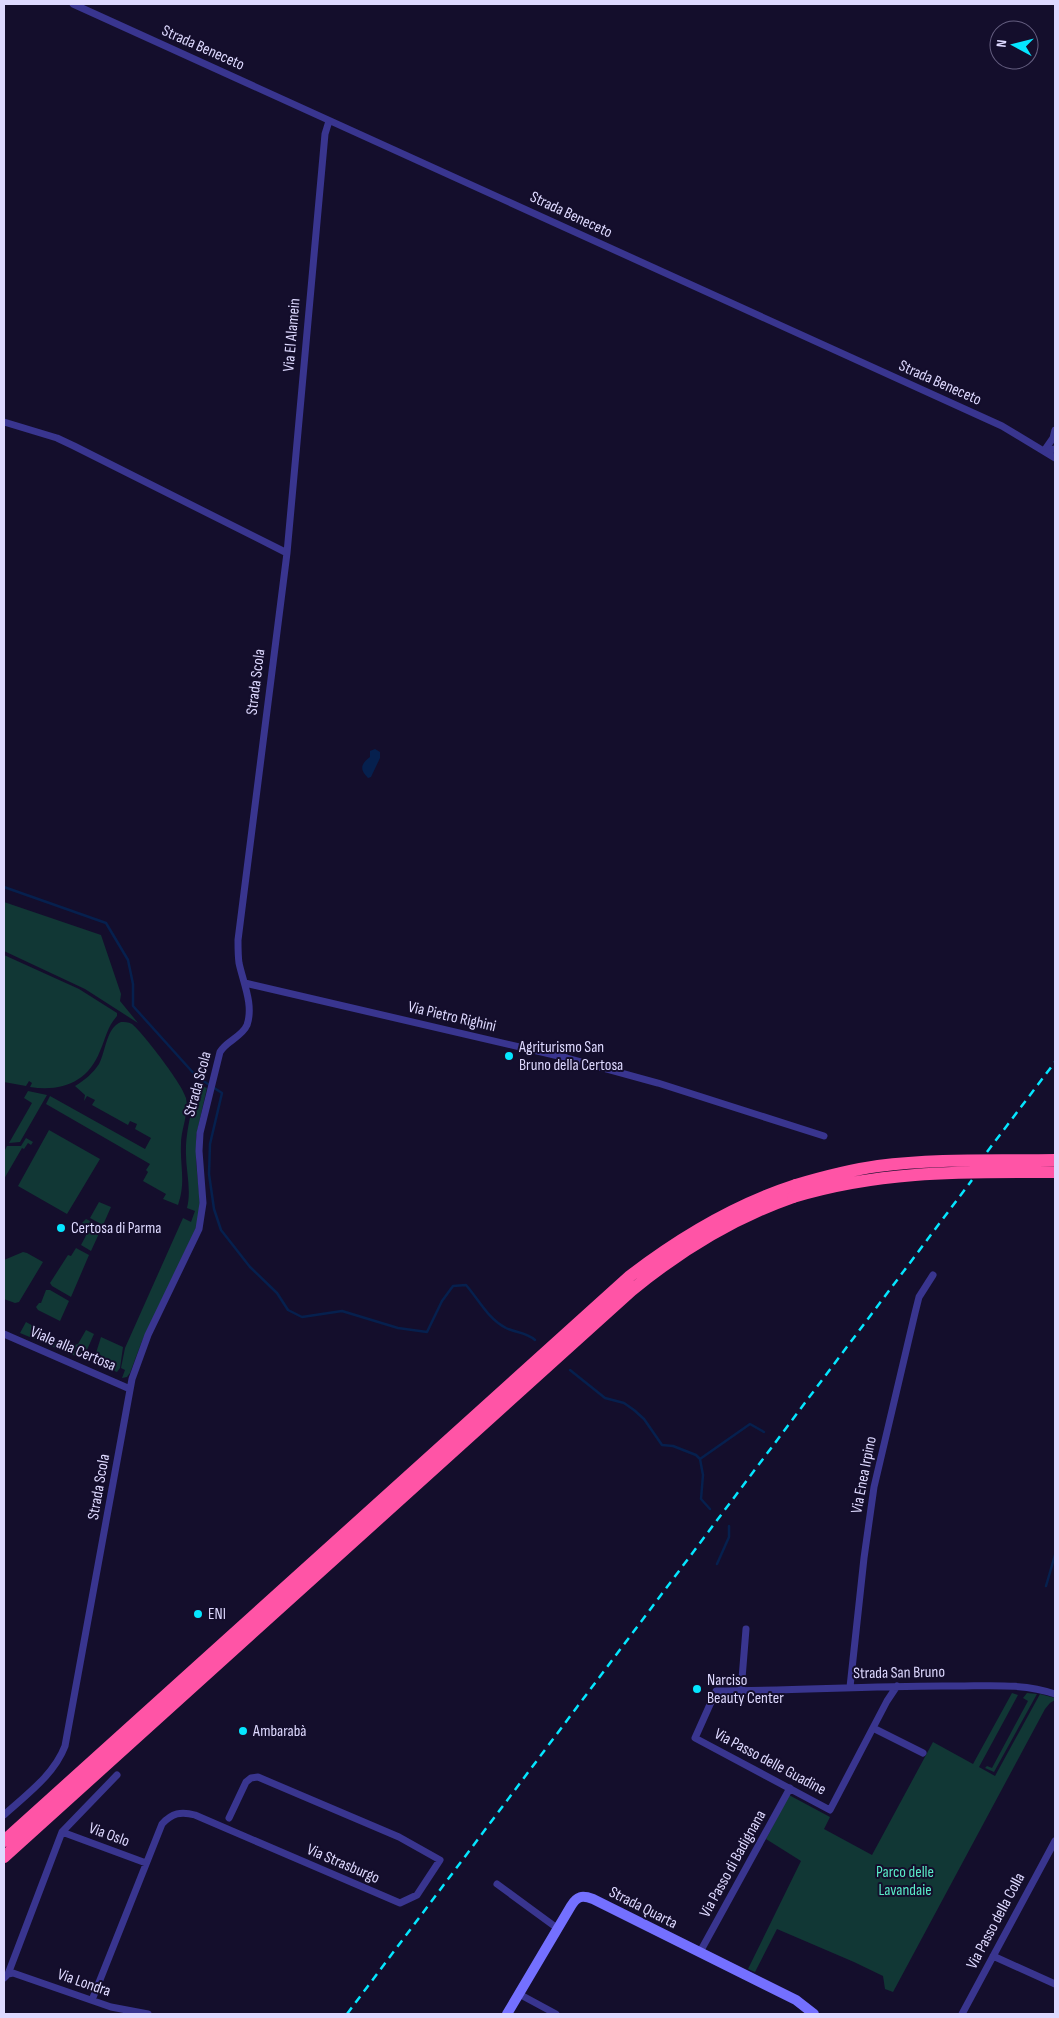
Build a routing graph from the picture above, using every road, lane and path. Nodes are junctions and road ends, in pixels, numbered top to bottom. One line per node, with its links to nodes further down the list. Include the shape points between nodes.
1 (73, 4): 2 (street, Strada Beneceto)
2 (329, 121): 6 (street, Strada Beneceto, via 1002,426); 8 (street, Via El Alamein, via 325,134)
3 (4, 422): 8 (street, via 57,438)
4 (1055, 430): 6 (street)
5 (1055, 449): 6 (street)
6 (1044, 451): 7 (street, Strada Beneceto)
7 (1055, 458)
8 (287, 553): 9 (street, Strada Scola, via 238,940 239,964)
9 (246, 982): 10 (street, Via Pietro Righini, via 567,1058 658,1083); 15 (street, Strada Scola, via 247,1025 242,1033 224,1044 220,1052 199,1139 203,1203 200,1229 148,1335)
10 (824, 1136)
11 (1055, 1160): 31 (highway, bridge, via 942,1161 844,1172 796,1184 750,1202 671,1246 630,1276)
12 (1055, 1172): 33 (highway, bridge, via 945,1172 846,1183 754,1212 672,1259 632,1290)
13 (933, 1275): 18 (street, Via Enea Irpino, via 919,1297 914,1313 874,1487)
14 (4, 1334): 15 (street, Viale alla Certosa)
15 (130, 1389): 26 (street, Strada Scola, via 67,1740 53,1768)
16 (746, 1629): 19 (street)
17 (897, 1686): 18 (street, Strada San Bruno); 20 (street, Strada San Bruno, via 1025,1687); 21 (street, Via Passo delle Guadine)
18 (850, 1687): 19 (street, Strada San Bruno)
19 (741, 1691): 22 (street, Strada San Bruno, via 716,1690)
20 (1055, 1694)
21 (873, 1728): 23 (street); 25 (street, Via Passo delle Guadine, via 830,1810)
22 (695, 1738): 25 (street, Via Passo delle Guadine)
23 (923, 1754)
24 (117, 1775): 29 (street)
25 (790, 1788): 37 (street, Via Passo di Badignana)
26 (4, 1815)
27 (229, 1818): 28 (street); 30 (street); 30 (street, Via Strasburgo, via 246,1782 258,1777 399,1837 440,1860 417,1895 400,1903)
28 (214, 1823): 30 (street, Via Strasburgo); 34 (street, Via Strasburgo, via 186,1812 168,1817)
29 (62, 1832): 34 (street, Via Oslo); 39 (street)
30 (234, 1832)
31 (4, 1841)
32 (1055, 1841): 38 (street, Via Passo della Colla)
33 (4, 1856)
34 (146, 1863): 42 (street, Via Strasburgo)
35 (497, 1884): 36 (street)
36 (558, 1928): 37 (street, Strada Quarta, via 576,1900 587,1897); 41 (street, Strada Quarta)
37 (700, 1952): 46 (street, Strada Quarta, via 796,2000)
38 (993, 1956): 40 (street); 47 (street, Via Passo della Colla)
39 (8, 1975): 42 (street, Via Londra)
40 (1055, 1984)
41 (519, 1994): 44 (street, Strada Quarta); 45 (street)
42 (92, 2000): 43 (street, Via Londra)
43 (148, 2014)
44 (507, 2014)
45 (556, 2014)
46 (814, 2014)
47 (962, 2014)

